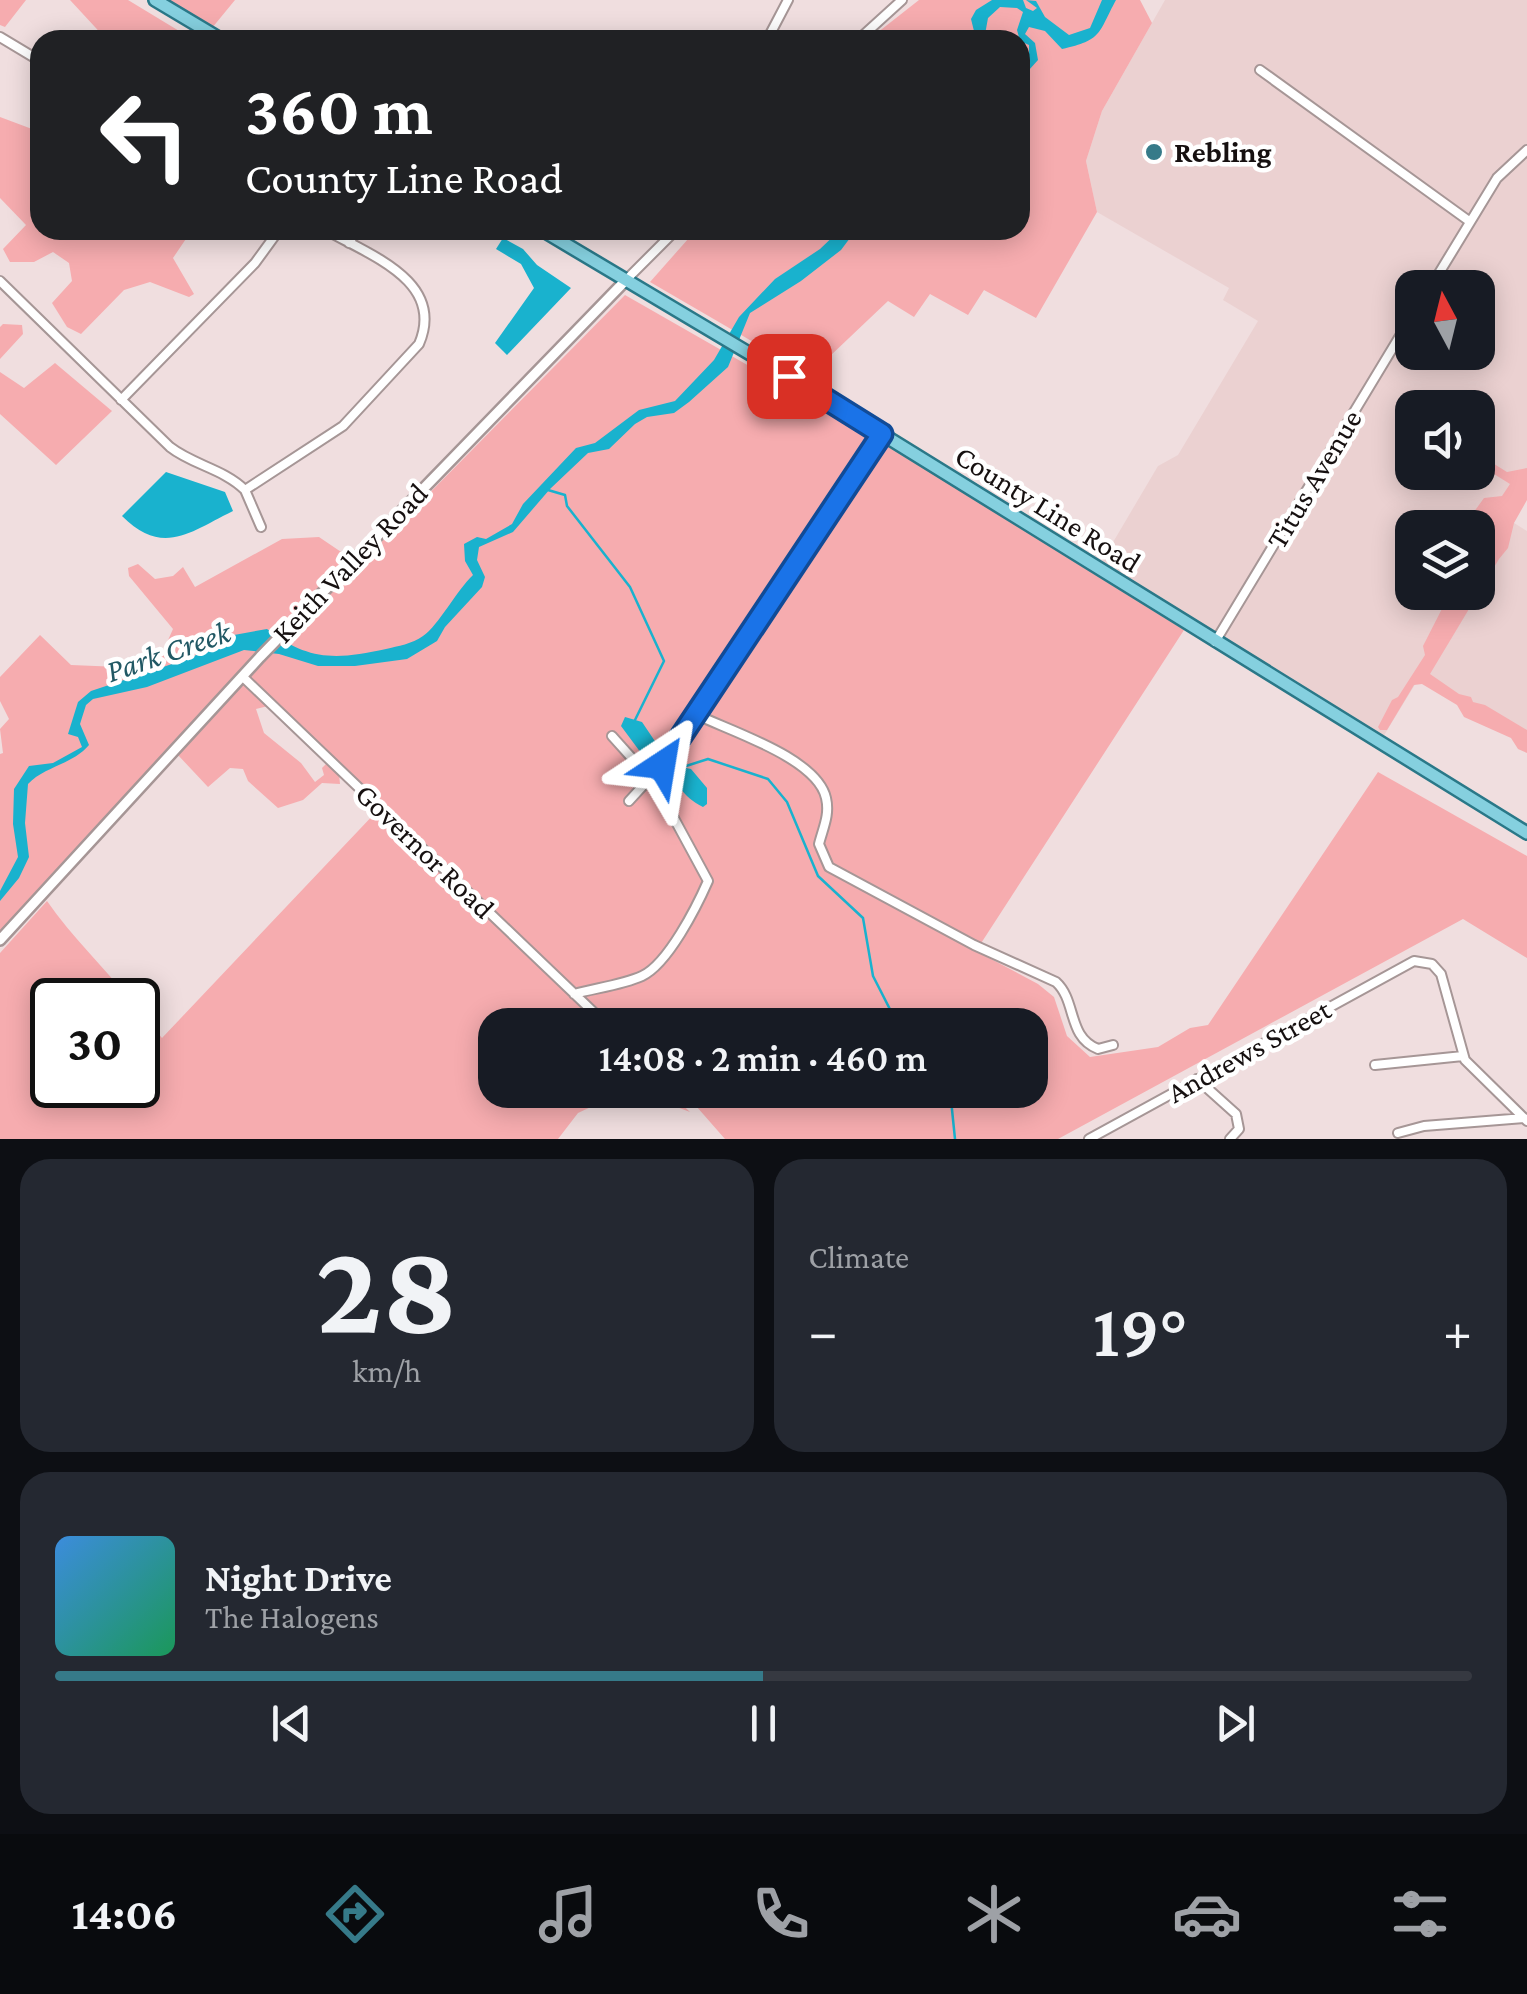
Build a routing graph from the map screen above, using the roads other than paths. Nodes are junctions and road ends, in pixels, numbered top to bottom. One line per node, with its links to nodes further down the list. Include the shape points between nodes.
1 (155, 0): 4 (main road)
2 (788, 0): 5 (street)
3 (902, 0): 6 (street)
4 (205, 30)
5 (773, 30)
6 (869, 30)
7 (0, 37): 8 (street)
8 (30, 54)
9 (1260, 70): 11 (street)
10 (1527, 150): 11 (street, via 1497,178)
11 (1469, 221): 18 (street)
12 (272, 240): 22 (street)
13 (342, 240): 17 (street)
14 (352, 240): 17 (street)
15 (559, 240): 19 (main road, County Line Road)
16 (666, 240): 19 (street)
17 (349, 244): 24 (street, via 393,268 417,291 424,302 419,344 343,426)
18 (1440, 270)
19 (626, 280): 23 (main road, County Line Road); 27 (street, Keith Valley Road)
20 (0, 281): 22 (street)
21 (1395, 344): 26 (street, Titus Avenue)
22 (121, 400): 24 (street, via 185,459)
23 (882, 434): 26 (main road, County Line Road); 28 (street)
24 (245, 490): 25 (street)
25 (260, 527)
26 (1215, 642): 32 (main road, County Line Road)
27 (243, 677): 33 (street, Keith Valley Road); 34 (street, Governor Road)
28 (695, 714): 30 (street); 36 (street, via 788,757 819,781 828,817 819,844 829,867 1056,982 1084,1040 1098,1049)
29 (612, 736): 30 (street)
30 (649, 778): 31 (street); 34 (street, via 708,881 646,975)
31 (630, 802)
32 (1527, 833)
33 (0, 940)
34 (574, 994): 35 (street, Governor Road)
35 (588, 1008)
36 (1113, 1045)
37 (1463, 1056): 38 (street); 39 (street, Andrews Street, via 1441,974 1428,962 1410,963); 40 (street)
38 (1375, 1065)
39 (1197, 1080): 42 (street, Andrews Street); 43 (street, via 1236,1114 1239,1129)
40 (1526, 1120): 41 (street, via 1436,1124)
41 (1398, 1133)
42 (1089, 1139)
43 (1230, 1139)

